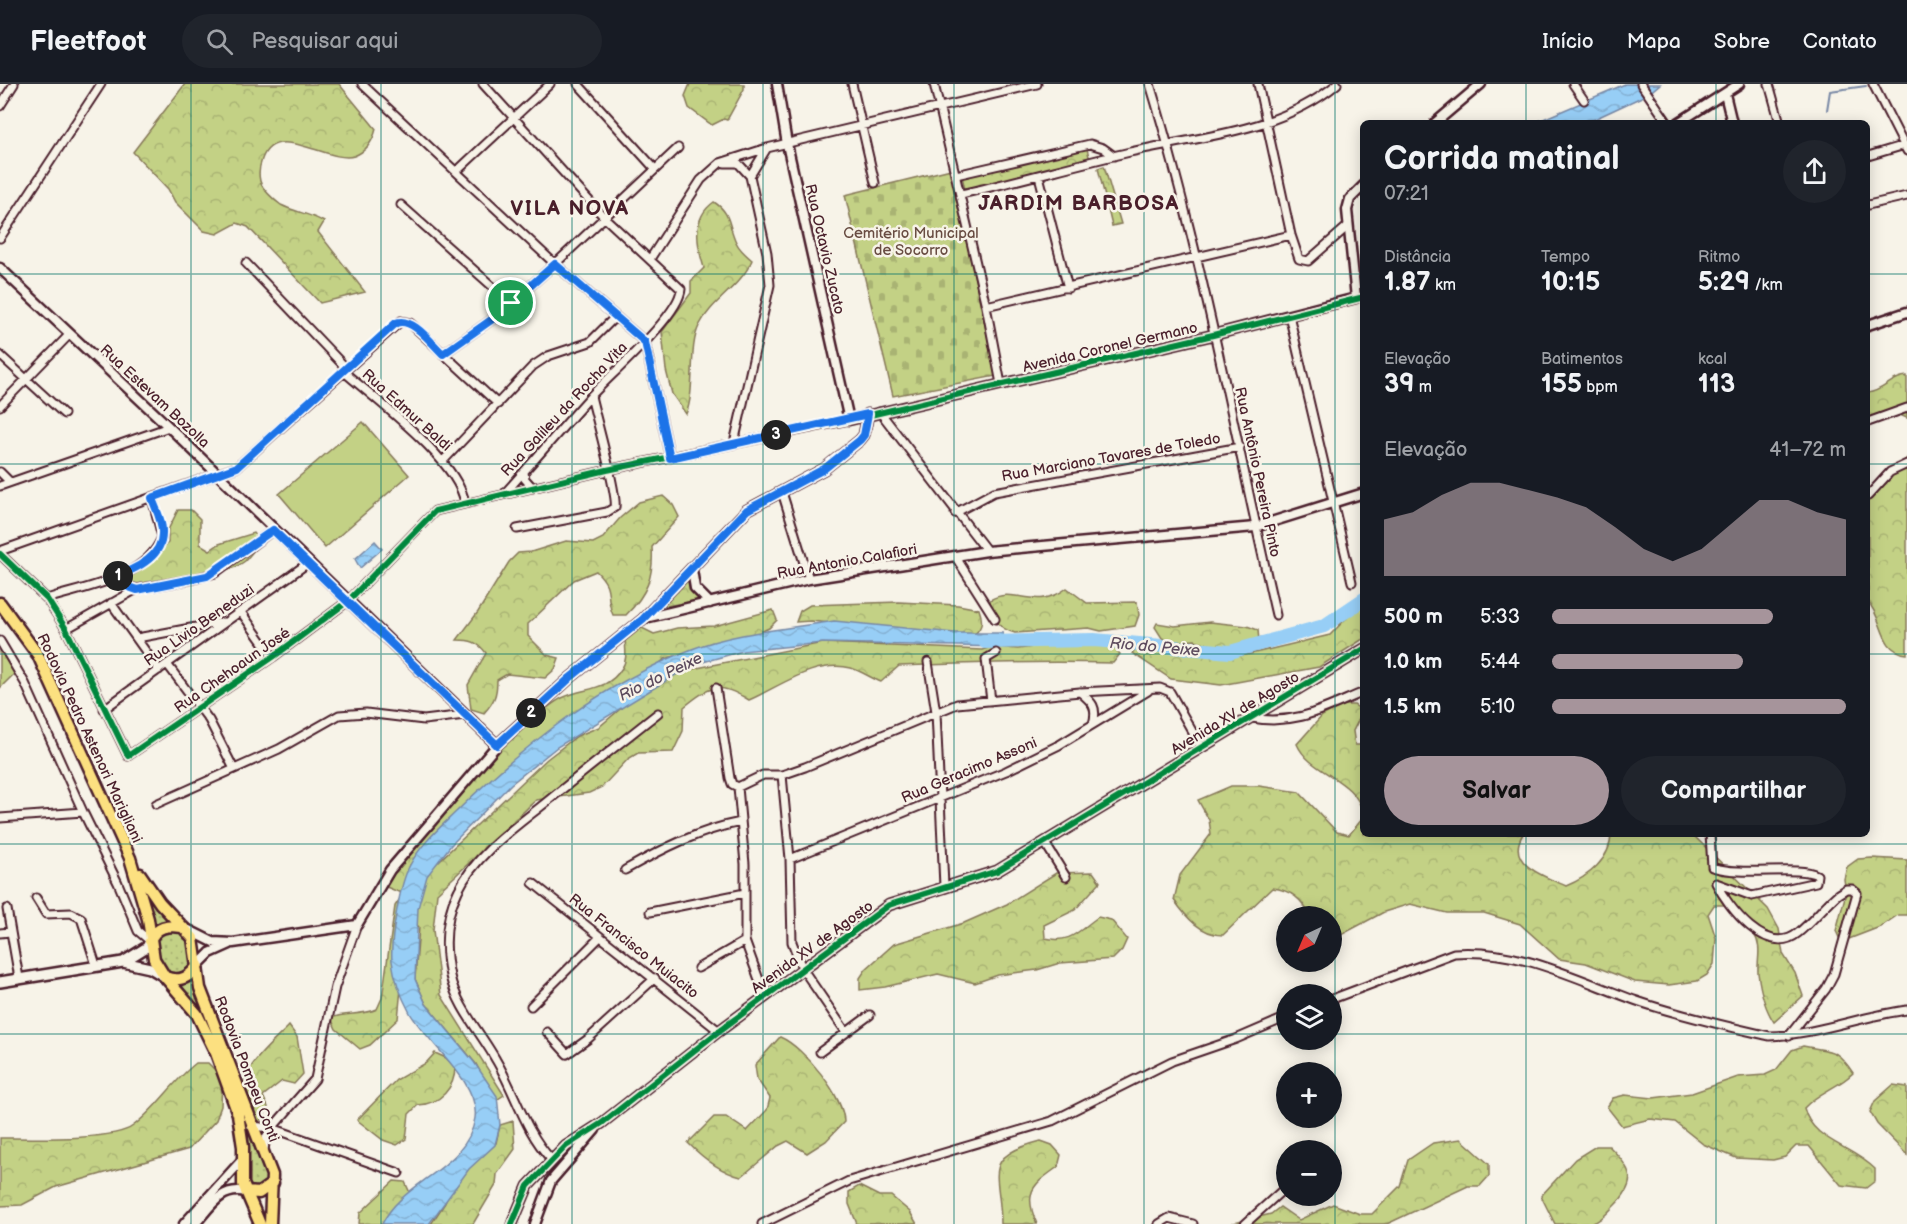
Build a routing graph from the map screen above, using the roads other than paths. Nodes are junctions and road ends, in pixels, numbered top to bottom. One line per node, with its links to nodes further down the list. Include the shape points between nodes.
1 (14, 84): 22 (street)
2 (101, 84): 54 (street)
3 (362, 84): 41 (street)
4 (483, 84): 24 (street)
5 (550, 84): 24 (street)
6 (578, 84): 40 (street)
7 (777, 84): 33 (street, Rua Octavio Zucato)
8 (852, 84): 31 (street)
9 (934, 84): 23 (street)
10 (1037, 84): 23 (street)
11 (1150, 84): 32 (street, Rua Antônio Pereira Pinto)
12 (1258, 84): 30 (street)
13 (1337, 84): 30 (street, via 1308,105)
14 (1480, 84): 25 (street)
15 (1574, 84): 21 (street)
16 (1641, 84): 26 (street)
17 (1739, 84): 20 (street)
18 (1769, 84): 29 (street)
19 (1873, 84): 34 (street)
20 (1725, 94): 27 (street); 28 (street)
21 (1584, 100)
22 (0, 106)
23 (939, 107): 31 (street); 42 (street)
24 (516, 118): 41 (street); 51 (street)
25 (1438, 120)
26 (1666, 120)
27 (1683, 120)
28 (1731, 120)
29 (1779, 120)
30 (1267, 122): 32 (street); 53 (street)
31 (861, 125): 33 (street); 45 (street)
32 (1168, 143): 38 (street); 55 (street, Rua Antônio Pereira Pinto)
33 (787, 144): 36 (street); 83 (street, Rua Octavio Zucato)
34 (1906, 147): 37 (street)
35 (678, 148): 40 (street)
36 (767, 148): 39 (street); 43 (street)
37 (1870, 156)
38 (1110, 157): 42 (street, via 1103,148 1090,144); 44 (street)
39 (720, 163): 43 (street, via 738,163); 56 (street, via 701,180)
40 (655, 169): 51 (street)
41 (457, 171): 58 (street)
42 (956, 175): 47 (street)
43 (750, 176): 86 (street, via 767,252 770,285)
44 (1039, 177): 47 (street); 60 (street)
45 (875, 183)
46 (1360, 189): 52 (street, via 1350,199)
47 (961, 194): 63 (street)
48 (1907, 196): 50 (street)
49 (401, 205): 62 (street)
50 (1870, 205)
51 (604, 217): 56 (street); 58 (street)
52 (1348, 226): 53 (street, via 1308,261 1299,259); 61 (street)
53 (1291, 235): 55 (street)
54 (0, 238)
55 (1195, 257): 60 (street); 69 (street, Rua Antônio Pereira Pinto)
56 (650, 259): 70 (street, Rua Galileu da Rocha Vita, via 681,289 679,299)
57 (246, 263): 73 (street, Rua Edmur Baldi)
58 (555, 264): 62 (street); 66 (street)
59 (0, 268): 68 (street, Rua Estevam Bozolla)
60 (1068, 288): 63 (street)
61 (1360, 298): 65 (street, Avenida Coronel Germano)
62 (511, 303): 71 (street)
63 (986, 306): 75 (street)
64 (1907, 312): 67 (street)
65 (1289, 315): 69 (street, Avenida Coronel Germano); 104 (street)
66 (615, 317): 70 (street); 77 (street, via 591,342 548,356 533,366)
67 (1870, 324)
68 (70, 334): 74 (street); 85 (street, Rua Estevam Bozolla)
69 (1213, 335): 75 (street, Avenida Coronel Germano); 87 (street, Rua Antônio Pereira Pinto)
70 (645, 342): 76 (street, Rua Galileu da Rocha Vita); 88 (street)
71 (443, 354): 73 (street, via 410,323 400,321); 77 (street)
72 (0, 355): 74 (street)
73 (345, 370): 89 (street, Rua Edmur Baldi); 94 (street, via 247,459)
74 (26, 380): 78 (street); 81 (street)
75 (1001, 384): 80 (street, Avenida Coronel Germano)
76 (591, 396): 91 (street); 93 (street, Rua Galileu da Rocha Vita)
77 (498, 404): 89 (street)
78 (0, 406)
79 (1907, 408): 84 (street)
80 (880, 412): 82 (street, Avenida Coronel Germano); 105 (street)
81 (64, 414)
82 (868, 414): 83 (street, Avenida Coronel Germano); 98 (street, via 860,440 824,469)
83 (849, 420): 86 (street, Rua Chehoaun José)
84 (1870, 421)
85 (169, 427): 94 (street, Rua Estevam Bozolla); 95 (street)
86 (734, 443): 88 (street, Rua Chehoaun José)
87 (1240, 447): 105 (street, Rua Marciano Tavares de Toledo, via 994,492); 106 (street, Rua Antônio Pereira Pinto)
88 (670, 458): 91 (street, Rua Chehoaun José)
89 (443, 461): 103 (street, Rua Edmur Baldi, via 461,486)
90 (1907, 464): 101 (street, via 1890,472)
91 (607, 470): 97 (street, Rua Chehoaun José); 107 (street, via 616,494 612,510)
92 (0, 472): 95 (street)
93 (524, 472): 97 (street); 99 (street, Rua Galileu da Rocha Vita)
94 (219, 474): 102 (street); 108 (street, Rua Estevam Bozolla)
95 (10, 482): 96 (street)
96 (0, 486)
97 (533, 488): 99 (street, Rua Chehoaun José)
98 (782, 492): 113 (street, via 747,510); 115 (street)
99 (503, 494): 103 (street, Rua Chehoaun José)
100 (1360, 494): 104 (street, Rua Antonio Calafiori)
101 (1870, 494)
102 (152, 498): 110 (street); 114 (street, via 162,530 160,544 140,566)
103 (465, 503): 119 (street, Rua Chehoaun José, via 442,508 429,516)
104 (1334, 503): 106 (street, Rua Antonio Calafiori); 116 (street)
105 (955, 513): 109 (street)
106 (1255, 527): 109 (street, Rua Antonio Calafiori); 124 (street, Rua Antônio Pereira Pinto)
107 (517, 529)
108 (273, 530): 112 (street, Rua Estevam Bozolla); 117 (street, via 215,573)
109 (987, 551): 111 (street, Rua Antonio Calafiori)
110 (0, 552): 118 (street)
111 (955, 556): 115 (street, Rua Antonio Calafiori); 126 (street)
112 (309, 563): 119 (street, Rua Estevam Bozolla); 123 (street, Rua Livio Beneduzi)
113 (692, 570): 122 (street, via 695,588); 125 (street)
114 (107, 579): 117 (street); 118 (street)
115 (810, 579): 122 (street, Rua Antonio Calafiori)
116 (1352, 582)
117 (137, 590): 121 (street)
118 (46, 599): 128 (street)
119 (348, 601): 133 (street, Rua Chehoaun José); 146 (street, Rua Estevam Bozolla)
120 (0, 603): 161 (main road, Rodovia Pedro Astenori Marigliani, via 25,634 43,666)
121 (111, 603): 128 (street); 129 (street)
122 (710, 603): 125 (street, Rua Antonio Calafiori)
123 (241, 612): 127 (street, Rua Livio Beneduzi); 133 (street)
124 (1276, 615)
125 (643, 619): 149 (street, via 570,678)
126 (995, 619)
127 (225, 622): 129 (street); 135 (street, Rua Livio Beneduzi)
128 (66, 628): 143 (street)
129 (137, 638): 136 (street)
130 (0, 641): 156 (street, via 25,683)
131 (1360, 651): 147 (street, Avenida XV de Agosto)
132 (996, 653): 141 (street, via 986,659)
133 (273, 657): 142 (street, Rua Chehoaun José)
134 (928, 662): 144 (street)
135 (167, 664): 136 (street, Rua Livio Beneduzi); 142 (street)
136 (159, 670): 143 (street, Rua Livio Beneduzi)
137 (716, 688): 153 (street, via 730,778)
138 (1151, 689): 139 (street); 148 (street, Rua Geracimo Assoni); 150 (street, via 1160,687 1170,692)
139 (1080, 692): 141 (street); 148 (street, via 1094,705)
140 (1360, 694): 147 (street, via 1302,718 1279,722)
141 (990, 701): 144 (street, via 957,704)
142 (201, 707): 143 (street, Rua Chehoaun José, via 128,756); 151 (street)
143 (104, 709)
144 (936, 712): 152 (street); 154 (street)
145 (658, 713): 206 (street, via 504,837 468,875 451,910 447,959 454,987 535,1138)
146 (465, 715): 149 (street, Rua Estevam Bozolla); 151 (street, via 424,720 366,713 339,715)
147 (1252, 718): 150 (street, Avenida XV de Agosto)
148 (1093, 724): 154 (street, Rua Geracimo Assoni, via 1016,766)
149 (497, 745): 173 (street, via 390,870)
150 (1201, 747): 160 (street, Avenida XV de Agosto)
151 (234, 769): 155 (street)
152 (782, 776): 153 (street, via 762,775); 162 (street)
153 (738, 787): 158 (street)
154 (940, 797): 162 (street, Rua Geracimo Assoni); 168 (street)
155 (156, 804)
156 (83, 812): 157 (street); 178 (street, via 138,932)
157 (0, 818)
158 (741, 822): 164 (street, via 684,839); 169 (street)
159 (1710, 837): 163 (street)
160 (1046, 843): 165 (street); 168 (street, Avenida XV de Agosto, via 997,871)
161 (130, 858): 174 (main road, Rodovia Pedro Astenori Marigliani, via 160,903); 178 (main road, Rodovia Pedro Astenori Marigliani, via 148,919)
162 (790, 859): 185 (street, via 792,942)
163 (1712, 867): 167 (street); 167 (street, via 1735,873 1814,873 1818,879 1752,896)
164 (625, 870)
165 (1066, 877)
166 (533, 883): 177 (street, Rua Francisco Muiacito)
167 (1716, 883): 199 (street, via 1748,926 1758,935 1770,938 1796,935 1838,894 1846,889 1857,893 1834,974)
168 (944, 886): 185 (street, Avenida XV de Agosto, via 889,905)
169 (745, 893): 172 (street); 179 (street)
170 (36, 898): 182 (street, via 46,914 71,913 81,918)
171 (7, 909): 175 (street)
172 (650, 912)
173 (357, 925): 180 (street); 203 (street, via 335,987 315,1079)
174 (182, 927): 178 (main road, via 166,926 152,935); 180 (street, via 205,939); 183 (main road, Rodovia Pedro Astenori Marigliani, via 193,938)
175 (10, 932): 176 (street); 187 (street)
176 (0, 933)
177 (600, 936): 188 (street, Rua Francisco Muiacito); 192 (street)
178 (150, 941): 181 (main road); 186 (main road, Rodovia Pedro Astenori Marigliani, via 154,959)
179 (745, 941): 184 (street); 190 (street)
180 (233, 943): 183 (street, via 210,953)
181 (123, 962): 182 (main road); 186 (main road, via 150,968)
182 (96, 965): 187 (main road)
183 (198, 965): 186 (main road, via 180,979); 202 (main road, Rodovia Pompeu Conti, via 200,988)
184 (698, 968)
185 (802, 968): 190 (street, Avenida XV de Agosto); 198 (street)
186 (165, 977): 205 (main road, Rodovia Pompeu Conti, via 197,1014 216,1053 238,1114)
187 (19, 978): 189 (main road)
188 (655, 978): 196 (street, Rua Francisco Muiacito); 197 (street, via 567,1054)
189 (0, 982)
190 (765, 996): 196 (street, Avenida XV de Agosto)
191 (1342, 996): 199 (street, via 1454,953 1472,952 1574,975 1682,1015 1769,1036)
192 (531, 1006)
193 (1907, 1010): 199 (street)
194 (870, 1015): 198 (street)
195 (1276, 1022): 218 (street, via 1172,1061 1052,1121 849,1181)
196 (719, 1031): 201 (street, Avenida XV de Agosto)
197 (547, 1032)
198 (846, 1032): 200 (street)
199 (1789, 1036)
200 (820, 1052)
201 (602, 1123): 206 (street, Avenida XV de Agosto); 207 (street)
202 (251, 1126): 203 (street); 204 (main road, Rodovia Pompeu Conti)
203 (272, 1128): 204 (street); 208 (street)
204 (263, 1155): 209 (main road, Rodovia Pompeu Conti)
205 (243, 1159): 210 (main road, Rodovia Pompeu Conti); 213 (street)
206 (551, 1159): 207 (street); 217 (street, Avenida XV de Agosto, via 528,1186)
207 (560, 1168): 212 (street, via 546,1191)
208 (399, 1173)
209 (273, 1183): 210 (main road, via 259,1193); 216 (main road)
210 (246, 1192): 214 (street, via 236,1189 224,1193); 215 (main road, Rodovia Pompeu Conti)
211 (1276, 1196): 221 (street)
212 (537, 1222)
213 (184, 1224)
214 (195, 1224)
215 (260, 1224)
216 (270, 1224)
217 (512, 1224)
218 (762, 1224)
219 (1159, 1224): 220 (street, via 1169,1218)
220 (1192, 1224)
221 (1245, 1224)

